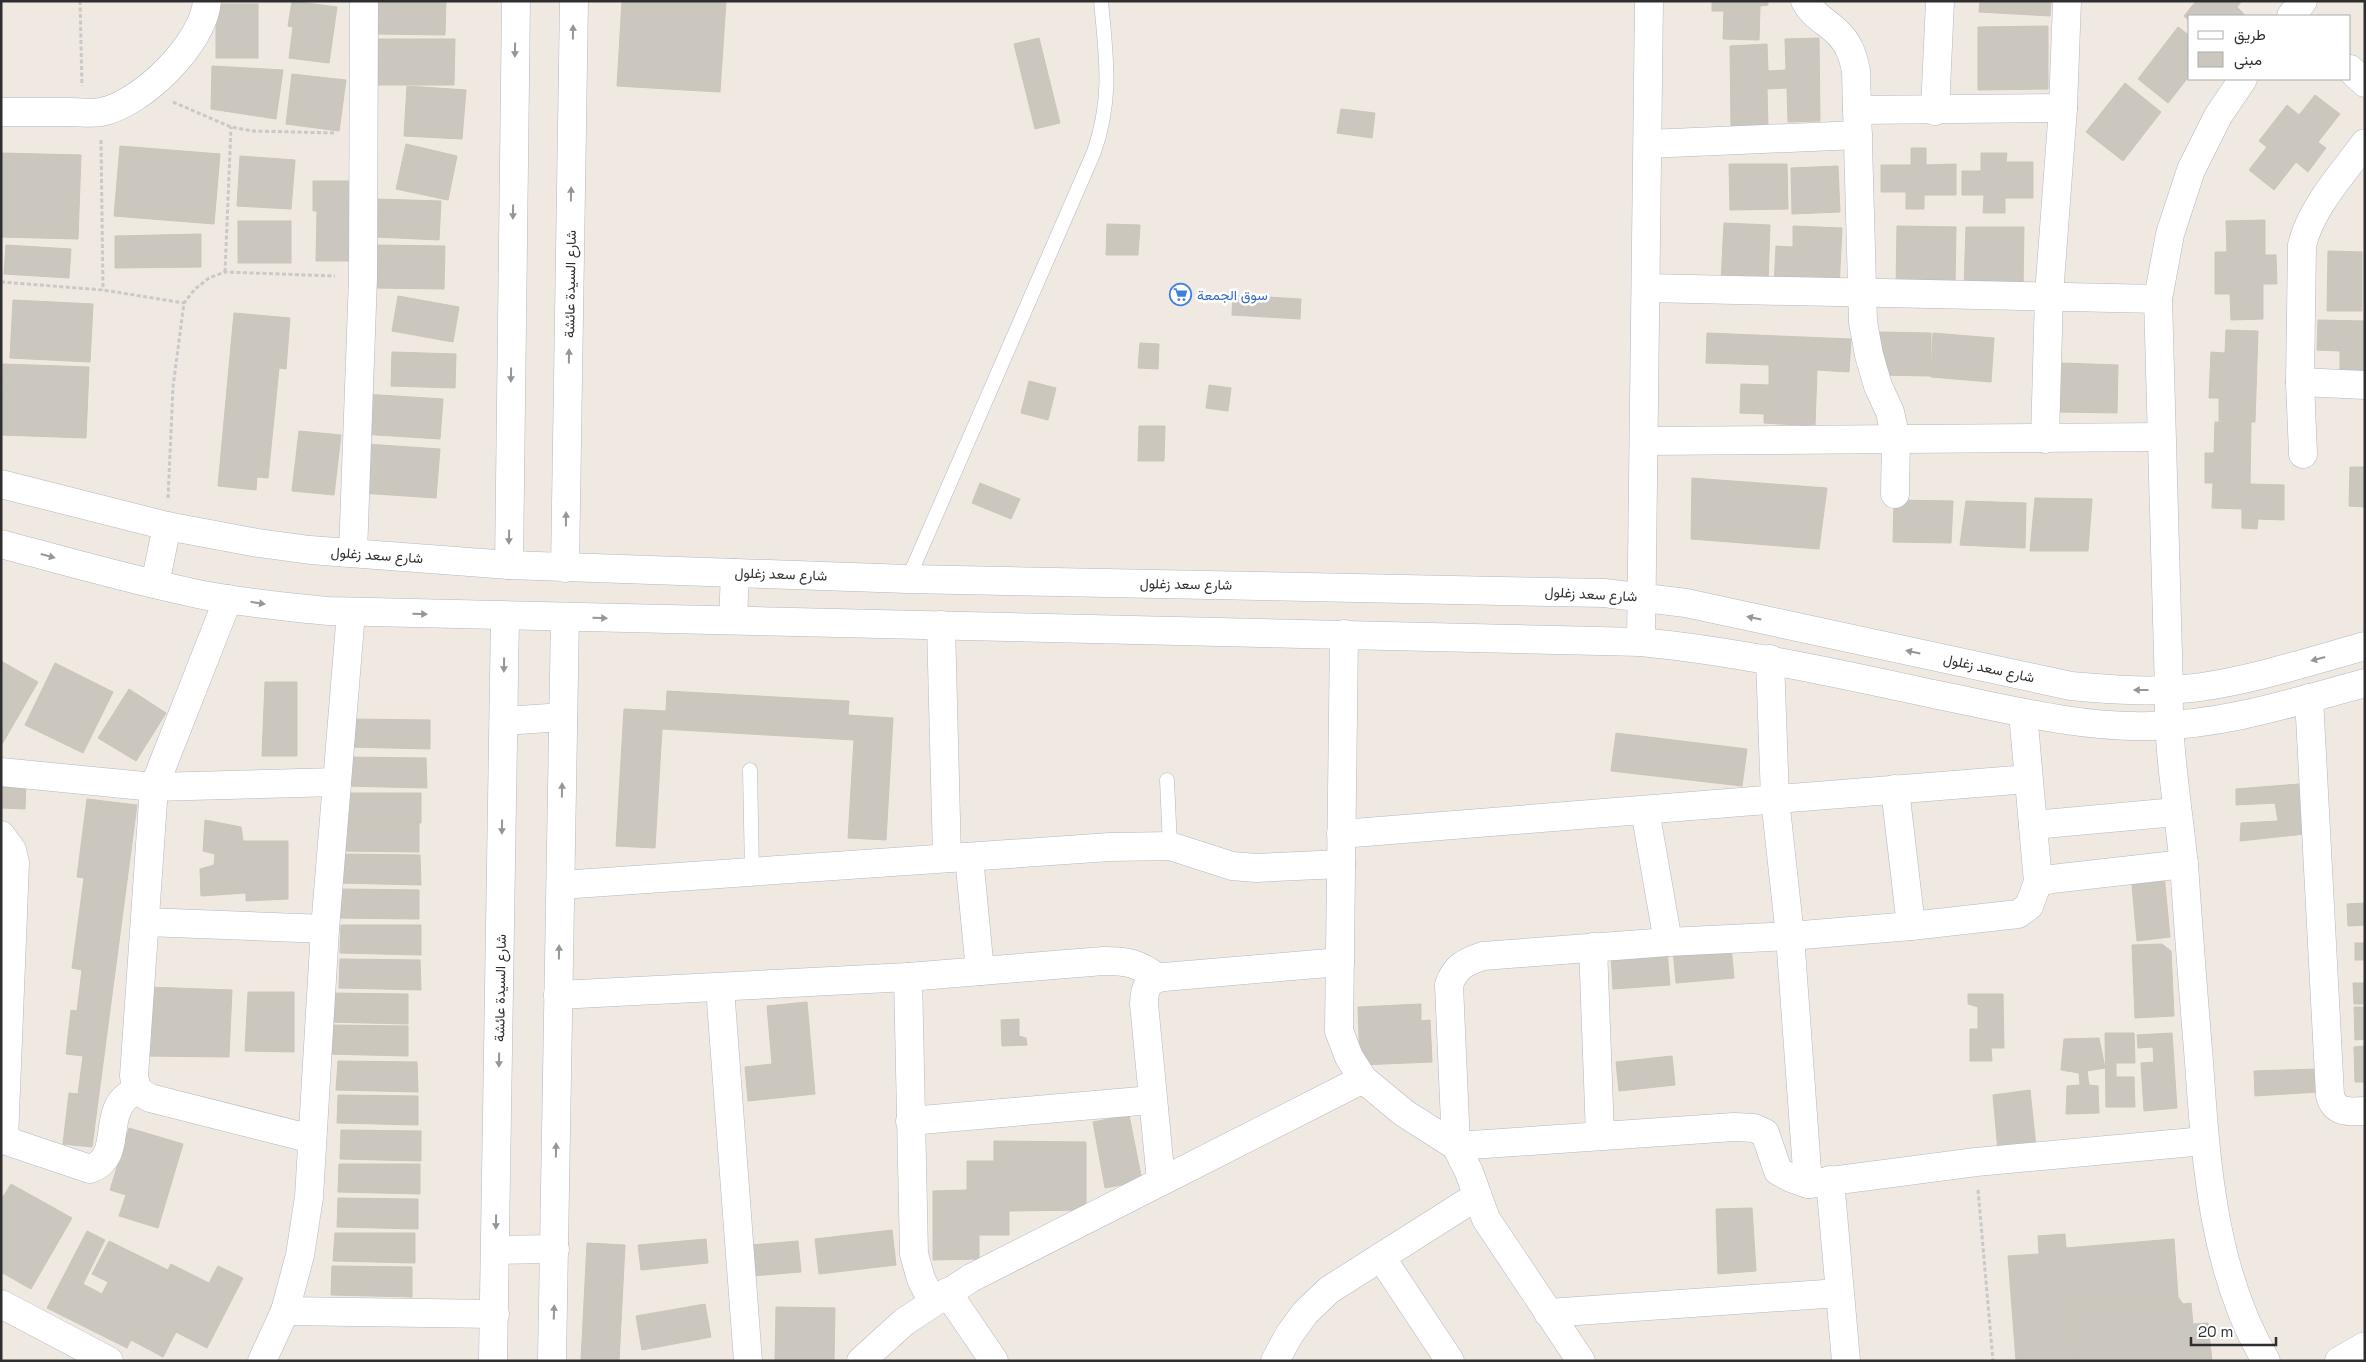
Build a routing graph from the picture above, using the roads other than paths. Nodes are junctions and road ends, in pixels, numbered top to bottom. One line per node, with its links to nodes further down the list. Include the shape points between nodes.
1 (207, 1): 15 (street, via 206,12 191,41 170,68 145,90 92,112)
2 (364, 1): 34 (street, via 363,278)
3 (516, 1): 35 (street, one-way to 35)
4 (574, 1): 36 (street, شارع السيدة عائشة, one-way to 4)
5 (1101, 1): 38 (lane, via 1107,97 1100,134)
6 (1650, 1): 18 (street)
7 (1805, 1): 16 (street, via 1851,50 1856,71)
8 (1940, 1): 14 (street)
9 (2067, 1): 13 (street)
10 (2351, 70): 12 (street)
11 (2242, 80): 22 (street, via 2218,116 2191,170 2170,234)
12 (2365, 83)
13 (2063, 108): 14 (street); 21 (street)
14 (1935, 110): 16 (street)
15 (1, 112)
16 (1857, 123): 18 (street); 20 (street)
17 (2365, 143): 23 (street, via 2314,213 2304,236)
18 (1648, 144): 19 (street)
19 (1646, 288): 20 (street); 28 (street)
20 (1861, 292): 21 (street); 26 (street, via 1869,355 1890,412)
21 (2049, 295): 22 (street); 27 (street)
22 (2158, 299): 25 (street)
23 (2300, 382): 24 (street); 29 (street)
24 (2365, 385)
25 (2161, 437): 27 (street); 52 (street)
26 (1896, 439): 27 (street); 28 (street); 31 (street)
27 (2045, 439)
28 (1644, 440): 40 (street)
29 (2303, 454)
30 (1, 484): 32 (street, شارع سعد زغلول)
31 (1895, 494)
32 (167, 526): 34 (street, شارع سعد زغلول, via 258,544); 39 (street)
33 (1, 544): 39 (street, one-way to 39)
34 (353, 553): 35 (street, شارع سعد زغلول)
35 (509, 564): 36 (street, شارع سعد زغلول)
36 (565, 568): 37 (street, شارع سعد زغلول)
37 (735, 573): 38 (street, شارع سعد زغلول); 45 (street)
38 (908, 579): 40 (street, شارع سعد زغلول, via 1584,592)
39 (154, 584): 41 (street)
40 (1642, 596): 48 (street); 52 (street, شارع سعد زغلول, one-way to 40, via 2071,686)
41 (228, 599): 42 (street, one-way to 42); 63 (street)
42 (351, 612): 43 (street, one-way to 43); 62 (street)
43 (505, 616): 44 (street); 56 (street, شارع السيدة عائشة, one-way to 56)
44 (565, 617): 45 (street, one-way to 45); 55 (street)
45 (733, 620): 46 (street)
46 (941, 626): 47 (street); 72 (street)
47 (1344, 634): 48 (street); 69 (street)
48 (1641, 642): 50 (street)
49 (2365, 646): 52 (street, شارع سعد زغلول, one-way to 52, via 2230,682)
50 (1770, 659): 54 (street); 65 (street)
51 (2365, 683): 53 (street)
52 (2169, 690): 57 (street)
53 (2309, 698): 57 (street, via 2228,719); 94 (street, via 2330,1095 2338,1109)
54 (2023, 713): 57 (street, via 2112,726); 60 (street)
55 (564, 718): 56 (street); 77 (street, one-way to 55)
56 (504, 721): 105 (street, شارع السيدة عائشة, one-way to 105)
57 (2168, 725): 67 (street)
58 (750, 770): 75 (lane)
59 (1, 772): 63 (street)
60 (2028, 779): 64 (street); 68 (street)
61 (1167, 780): 71 (lane)
62 (337, 782): 63 (street); 81 (street)
63 (154, 787): 78 (street)
64 (1895, 790): 65 (street); 80 (street)
65 (1775, 799): 66 (street); 82 (street)
66 (1645, 810): 69 (street); 83 (street)
67 (2176, 812): 68 (street); 74 (street)
68 (2033, 825): 76 (street)
69 (1341, 834): 73 (street)
70 (1, 835): 79 (street, via 12,850 15,863)
71 (1170, 846): 72 (street); 73 (street, via 1232,866)
72 (958, 858): 75 (street); 86 (street)
73 (1341, 864): 85 (street)
74 (2184, 864): 76 (street); 99 (street)
75 (752, 872): 77 (street)
76 (2038, 882): 80 (street, via 2029,906 2018,914)
77 (561, 885): 90 (street, one-way to 77)
78 (146, 922): 81 (street); 92 (street, via 134,1076)
79 (7, 926): 98 (street)
80 (1911, 926): 82 (street)
81 (325, 929): 97 (street)
82 (1790, 936): 83 (street); 102 (street)
83 (1668, 942): 84 (street)
84 (1593, 947): 96 (street); 100 (street, via 1482,956 1462,964 1453,974 1449,985)
85 (1340, 962): 88 (street); 91 (street, via 1339,1031 1349,1057)
86 (980, 971): 87 (street); 88 (street, via 1122,961 1141,965)
87 (908, 977): 89 (street); 95 (street)
88 (1158, 978): 93 (street, via 1148,985 1144,996)
89 (720, 988): 90 (street); 118 (street)
90 (558, 994): 104 (street, one-way to 90)
91 (1363, 1079): 100 (street, via 1404,1113); 101 (street)
92 (137, 1090): 97 (street, via 150,1098); 98 (street, via 124,1098 116,1111 108,1157 90,1169)
93 (1152, 1100): 95 (street); 101 (street)
94 (2365, 1111)
95 (910, 1121): 108 (street, via 914,1254 921,1279)
96 (1600, 1135): 100 (street); 102 (street, via 1754,1128 1765,1133 1778,1171 1791,1178)
97 (312, 1139): 110 (street, via 309,1197 300,1255)
98 (3, 1140)
99 (2204, 1142): 102 (street, via 1976,1162); 125 (street, via 2219,1235 2232,1289)
100 (1456, 1146): 103 (street)
101 (1161, 1181): 108 (street)
102 (1819, 1182): 107 (street)
103 (1477, 1196): 106 (street); 111 (street, via 1500,1243)
104 (554, 1249): 105 (street); 117 (street, one-way to 104)
105 (496, 1250): 112 (street, شارع السيدة عائشة)
106 (1381, 1257): 121 (street, via 1329,1290 1305,1313); 122 (street)
107 (1839, 1293): 111 (street); 124 (street)
108 (939, 1297): 119 (street, via 904,1322); 120 (street)
109 (1, 1304): 114 (street)
110 (285, 1311): 112 (street); 115 (street)
111 (1548, 1313): 123 (street)
112 (495, 1314): 116 (street, شارع السيدة عائشة)
113 (2365, 1346): 126 (street)
114 (109, 1361)
115 (262, 1361)
116 (493, 1361)
117 (552, 1361)
118 (748, 1361)
119 (861, 1361)
120 (994, 1361)
121 (1276, 1361)
122 (1450, 1361)
123 (1581, 1361)
124 (1846, 1361)
125 (2266, 1361)
126 (2339, 1361)

